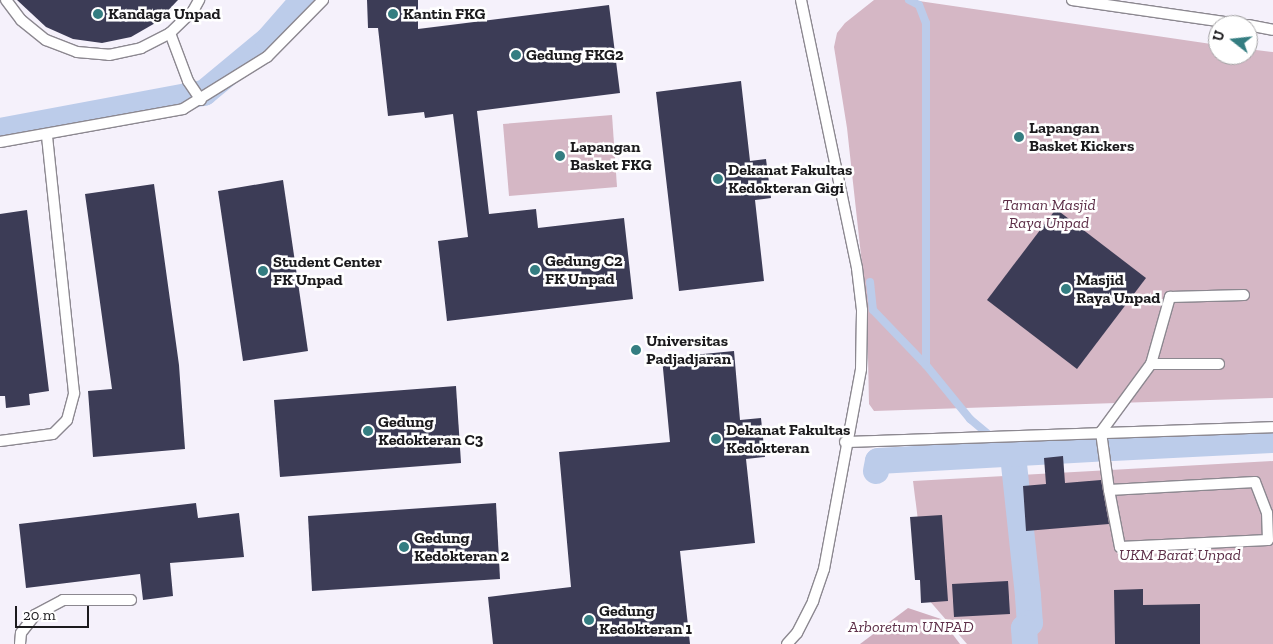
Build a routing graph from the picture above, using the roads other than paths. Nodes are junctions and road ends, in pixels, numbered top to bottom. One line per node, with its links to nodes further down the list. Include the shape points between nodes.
1 (6, 0): 9 (lane, via 20,20 46,40 77,52 109,55 141,48)
2 (200, 0): 9 (lane)
3 (322, 0): 10 (lane, via 267,57)
4 (801, 0): 19 (lane, via 857,268 862,310 861,369 854,415)
5 (1072, 0): 6 (lane)
6 (1208, 20)
7 (1258, 27): 8 (lane)
8 (1273, 30)
9 (170, 33): 10 (lane, via 188,81)
10 (202, 100): 11 (lane, via 183,109)
11 (47, 134): 12 (lane); 18 (lane, via 74,393 66,420 53,434)
12 (0, 142)
13 (1244, 295): 14 (lane, via 1170,297)
14 (1151, 364): 15 (lane); 17 (lane)
15 (1219, 364)
16 (1273, 427): 17 (lane)
17 (1101, 432): 19 (lane); 20 (lane)
18 (0, 441)
19 (845, 442): 24 (lane, via 824,569 813,601 797,633)
20 (1109, 490): 21 (lane, via 1255,482 1267,513); 21 (lane, via 1120,547)
21 (1270, 540)
22 (131, 600): 23 (lane, via 63,600 35,614 21,633)
23 (20, 644)
24 (787, 644)

